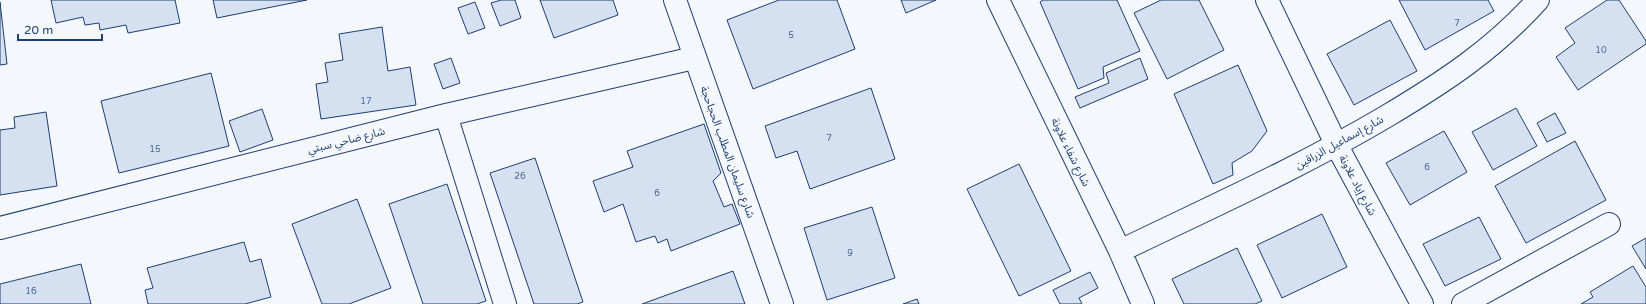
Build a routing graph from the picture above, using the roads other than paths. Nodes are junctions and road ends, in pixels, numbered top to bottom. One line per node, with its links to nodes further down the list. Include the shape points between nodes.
1 (675, 0): 5 (street, شارع سليمان المطلب الحجاحجة)
2 (998, 0): 10 (street, شارع شفاء علاونة)
3 (1267, 0): 7 (street, شارع إياد علاونة)
4 (1538, 0): 7 (street, شارع إسماعيل الزراقين, via 1478,57 1429,91)
5 (694, 58): 6 (street, شارع ضاحي سبتي); 12 (street, شارع سليمان المطلب الحجاحجة)
6 (446, 115): 9 (street, شارع ضاحي سبتي); 11 (street)
7 (1337, 146): 10 (street, شارع إسماعيل الزراقين); 14 (street, شارع إياد علاونة)
8 (1609, 224): 15 (street)
9 (0, 228)
10 (1120, 251): 13 (street, شارع شفاء علاونة)
11 (505, 304)
12 (782, 304)
13 (1142, 304)
14 (1422, 304)
15 (1463, 304)

